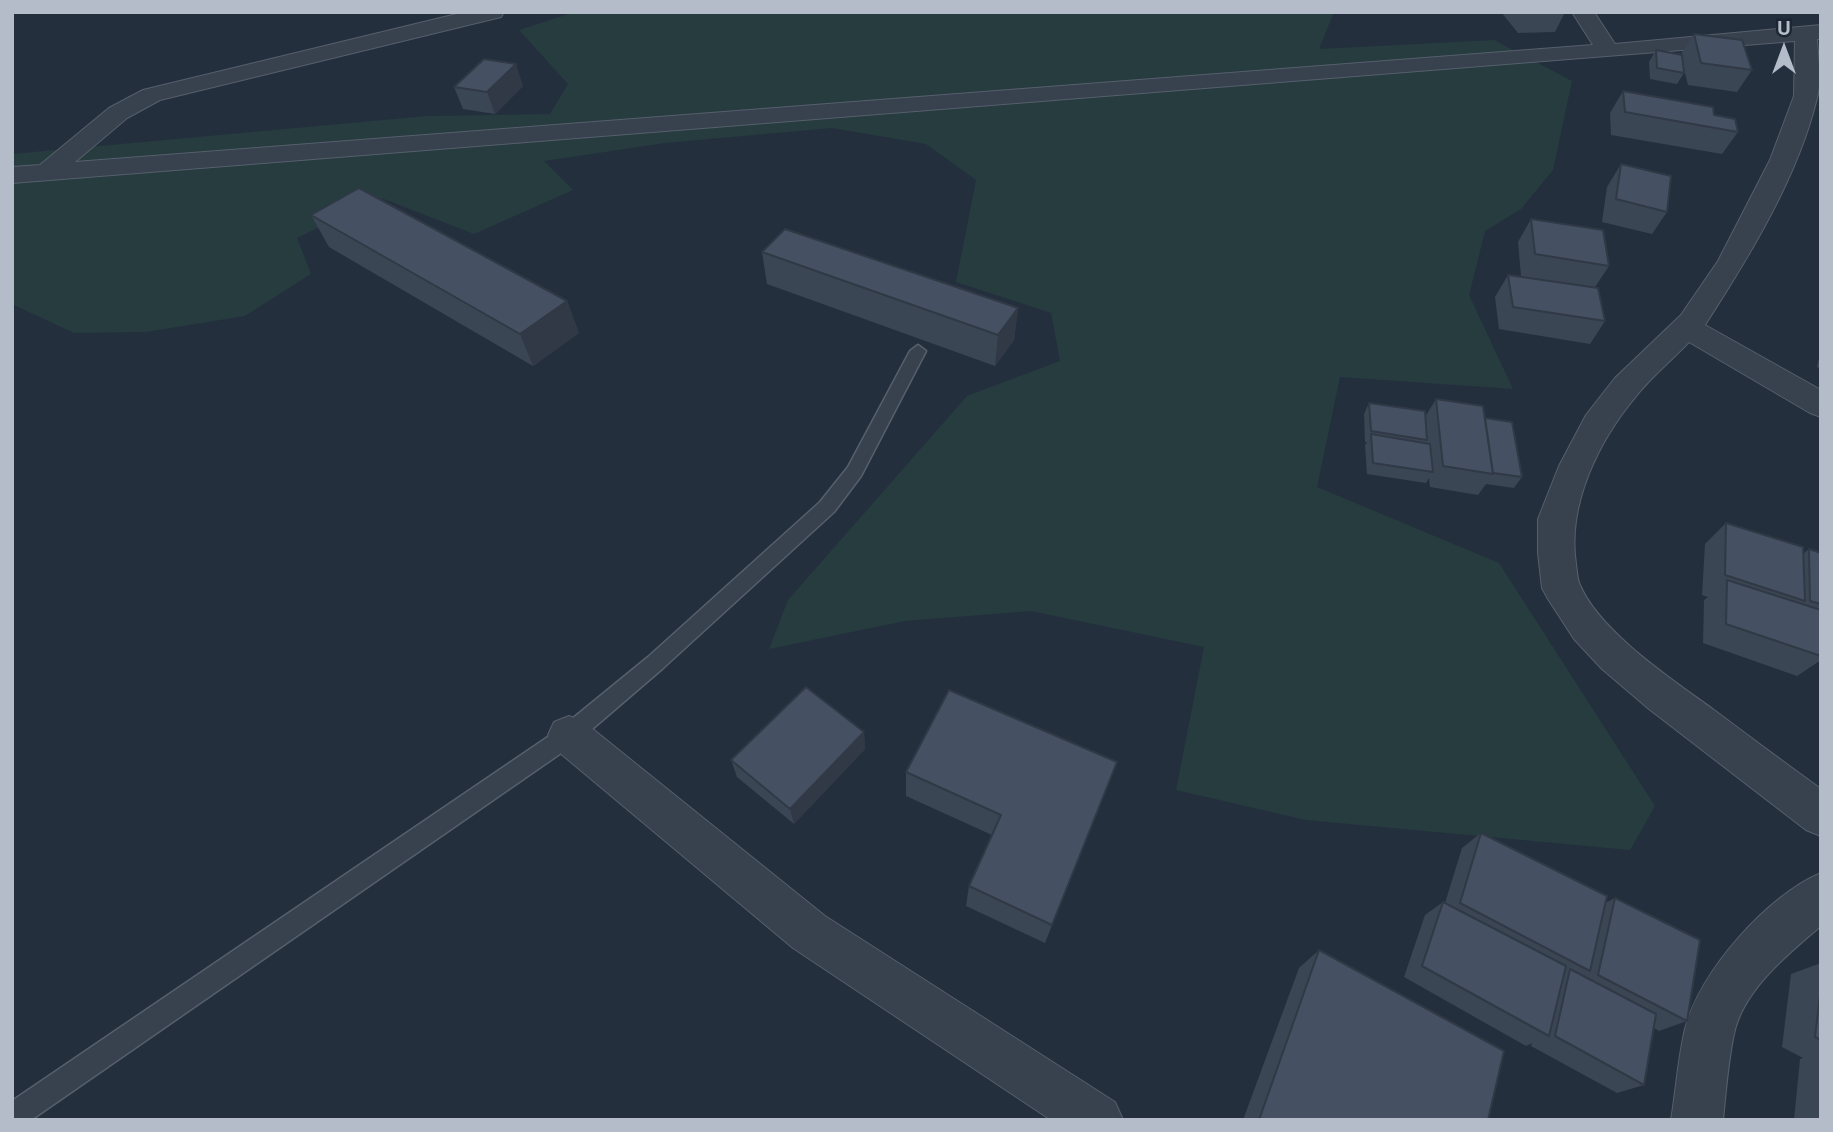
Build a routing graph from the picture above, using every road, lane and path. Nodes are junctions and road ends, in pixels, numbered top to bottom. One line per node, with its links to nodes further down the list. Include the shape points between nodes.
1 (1583, 12): 4 (street)
2 (478, 14): 5 (street, via 152,95 118,113)
3 (1813, 32): 4 (street); 7 (street, via 1806,96 1783,160 1732,262)
4 (1608, 51): 5 (street)
5 (49, 170): 6 (street)
6 (12, 175)
7 (1686, 327): 9 (street); 11 (street, via 1626,386 1598,423 1576,466 1556,519 1561,588 1588,628 1616,657)
8 (918, 351): 10 (lane, via 855,471 827,507)
9 (1821, 405)
10 (569, 735): 13 (lane); 14 (street, via 809,932)
11 (1821, 815)
12 (1821, 896): 15 (street, via 1758,949 1735,979 1710,1027)
13 (12, 1117)
14 (1097, 1120)
15 (1697, 1120)

